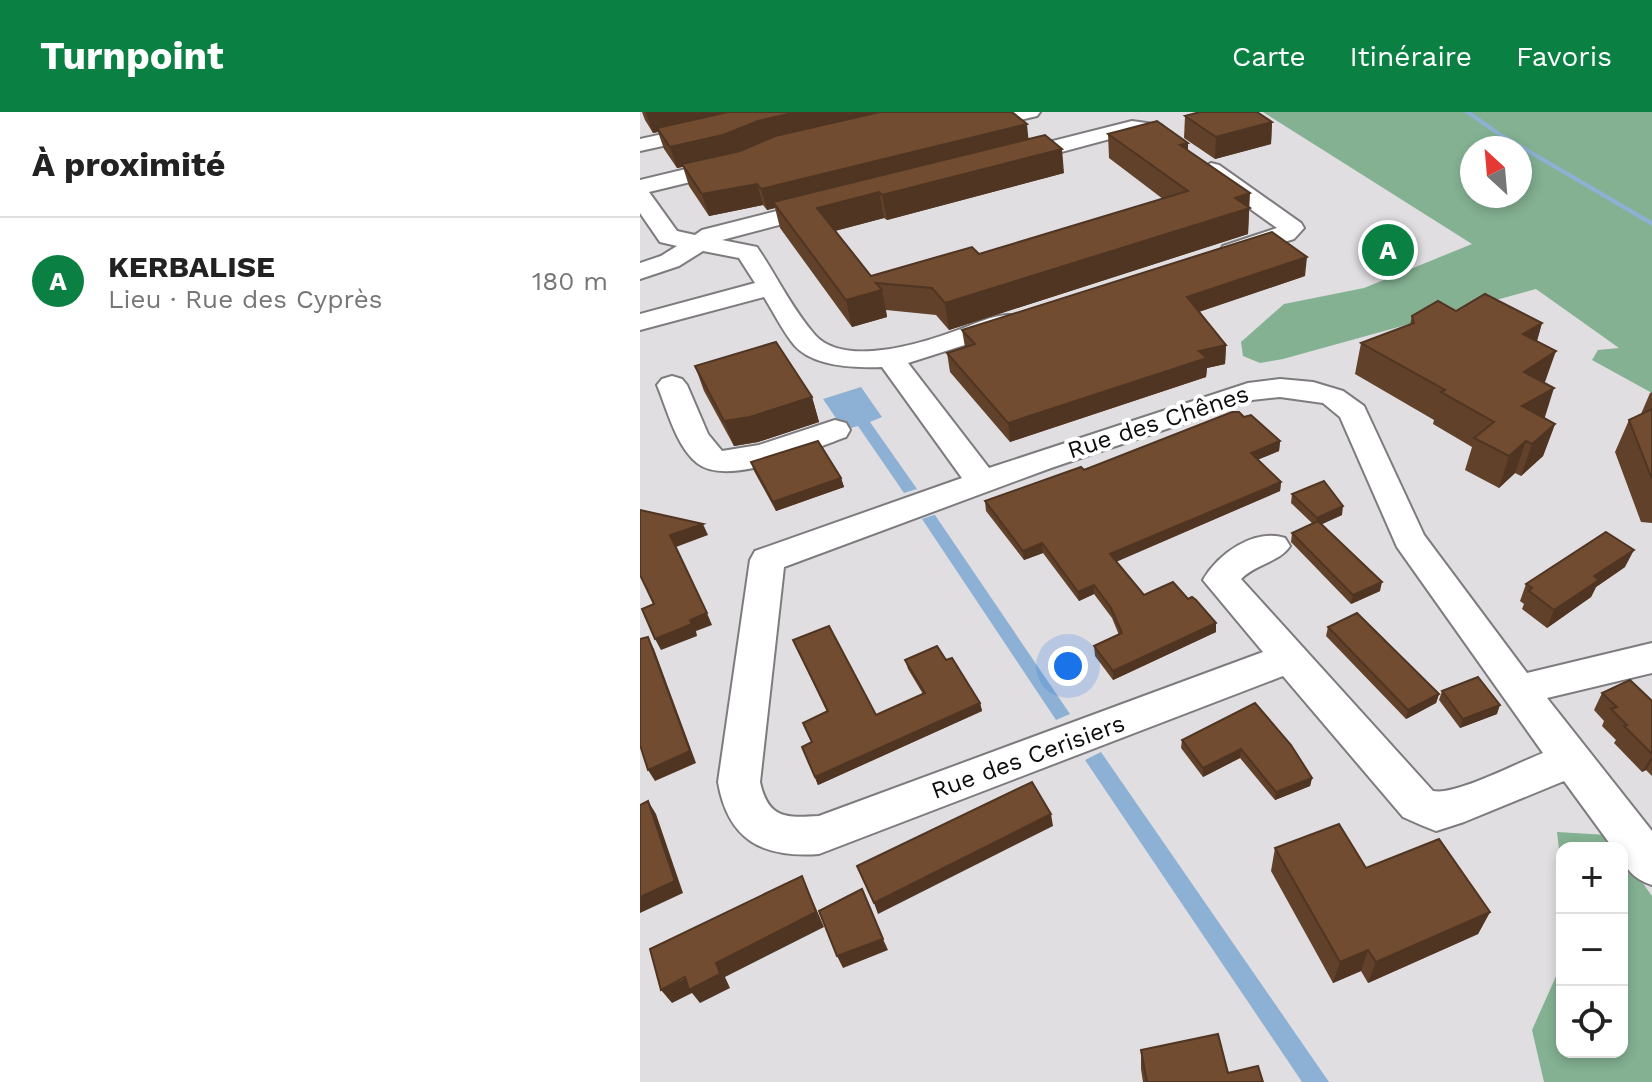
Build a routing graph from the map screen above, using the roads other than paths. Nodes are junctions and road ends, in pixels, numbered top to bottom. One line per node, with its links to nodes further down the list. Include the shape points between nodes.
1 (790, 112): 3 (street)
2 (1016, 113): 6 (street)
3 (749, 121): 4 (street); 5 (street)
4 (764, 138)
5 (640, 145)
6 (1053, 148): 8 (street); 13 (street, via 1151,127 1292,228)
7 (751, 159): 9 (street)
8 (997, 163)
9 (640, 187)
10 (640, 196): 12 (street, via 665,235)
11 (847, 200): 12 (street, via 721,232)
12 (697, 244): 14 (street); 15 (street, via 745,250)
13 (1215, 256)
14 (640, 271)
15 (771, 287): 17 (street); 18 (street, via 797,346)
16 (1039, 312): 18 (street)
17 (640, 322)
18 (891, 360): 21 (street)
19 (678, 383): 20 (street, via 700,446 722,463)
20 (835, 430)
21 (982, 482): 25 (street, Rue des Chênes, via 1265,388 1333,397 1358,422 1409,539); 27 (street, Rue des Chênes, via 767,560 739,782 742,804)
22 (1273, 546): 23 (street, via 1235,562 1221,580)
23 (1289, 658): 26 (street, via 1418,804 1436,812); 27 (street, Rue des Cerisiers, via 819,835 793,838)
24 (1648, 664): 25 (street)
25 (1518, 690): 26 (street, Rue des Chênes)
26 (1572, 759): 28 (street, Rue des Chênes)
27 (765, 829)
28 (1652, 865)

